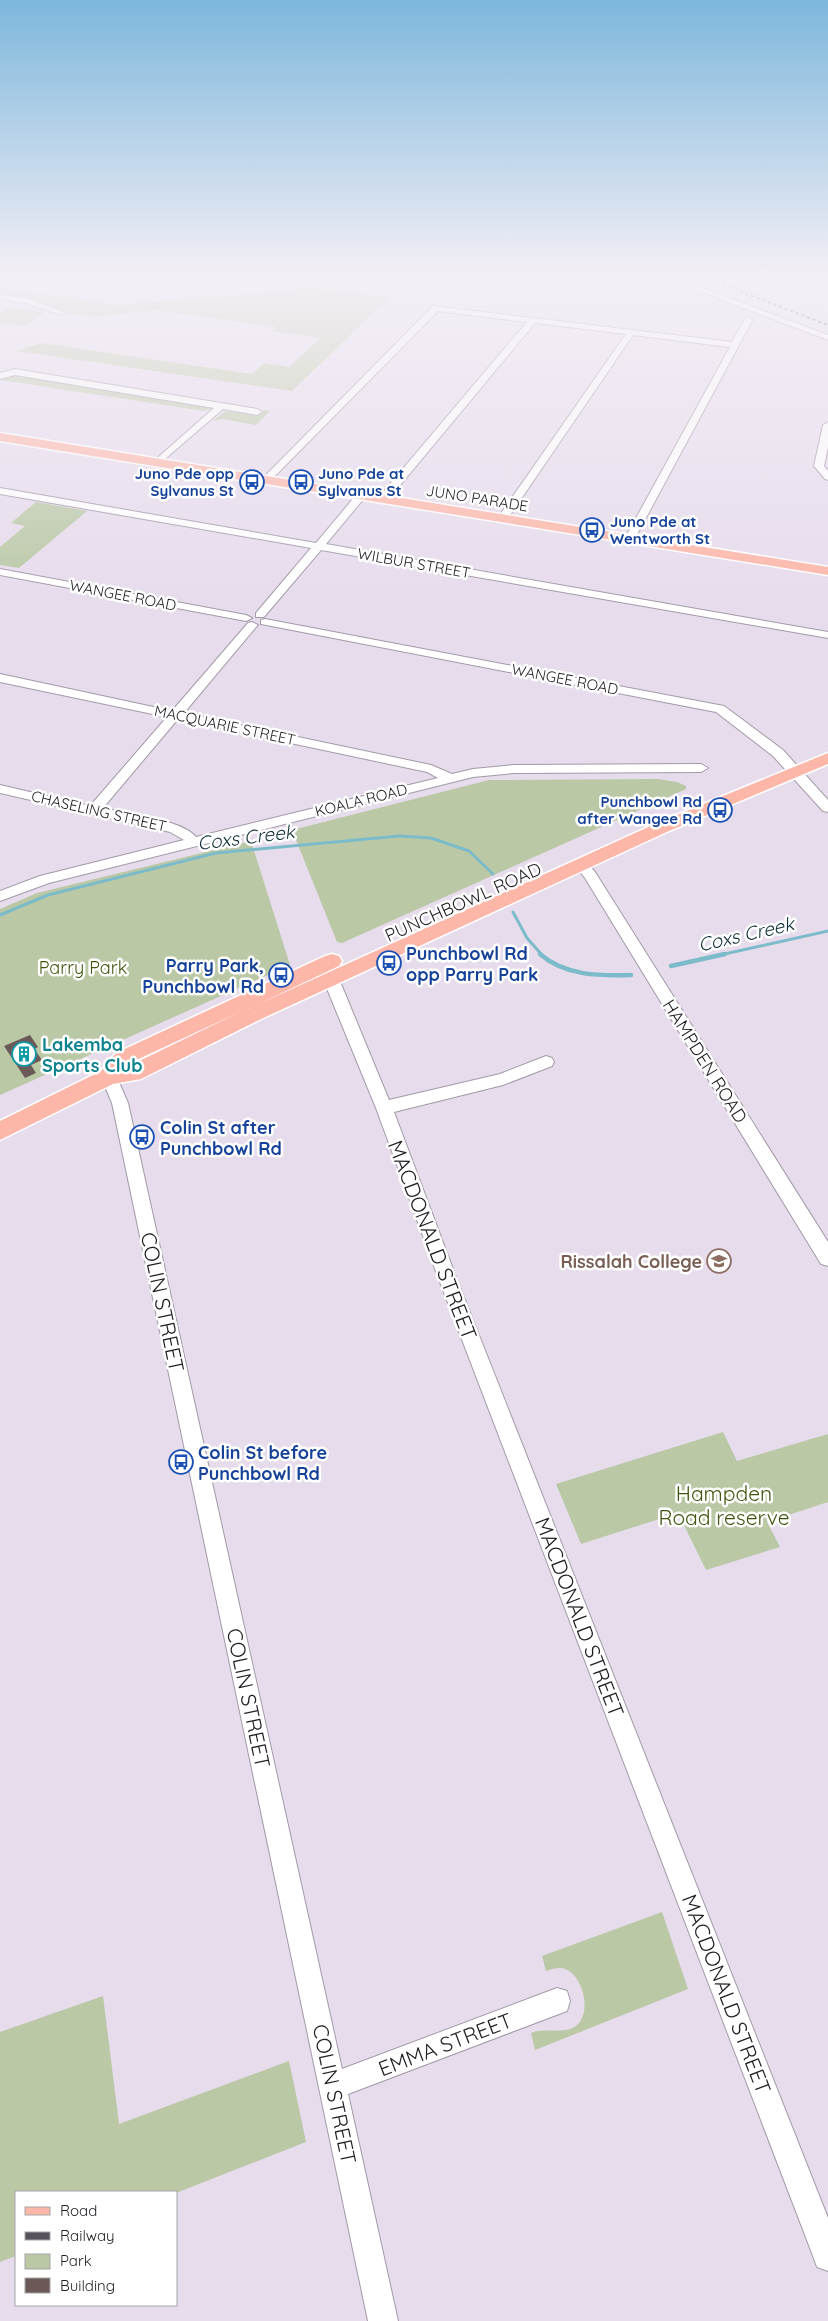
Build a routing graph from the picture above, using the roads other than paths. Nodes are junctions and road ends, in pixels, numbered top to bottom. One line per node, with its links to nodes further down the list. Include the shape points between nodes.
1 (75, 382): 7 (street)
2 (363, 382): 16 (street)
3 (481, 382): 19 (street)
4 (596, 382): 20 (street)
5 (715, 382): 21 (street)
6 (125, 400): 9 (street)
7 (220, 407): 8 (street); 9 (street)
8 (257, 412)
9 (211, 414): 14 (street)
10 (828, 425): 15 (street, via 819,466)
11 (0, 433): 13 (main road, JUNO PARADE)
12 (0, 437): 13 (main road, JUNO PARADE)
13 (31, 441): 14 (main road, JUNO PARADE)
14 (158, 462): 16 (main road, JUNO PARADE)
15 (828, 478)
16 (266, 480): 18 (main road, JUNO PARADE)
17 (0, 491): 22 (street, WILBUR STREET)
18 (361, 496): 19 (main road, JUNO PARADE); 22 (street)
19 (383, 499): 20 (main road, JUNO PARADE)
20 (502, 519): 21 (main road, JUNO PARADE)
21 (629, 540): 23 (main road, JUNO PARADE)
22 (318, 546): 25 (street); 27 (street, WILBUR STREET)
23 (828, 571)
24 (0, 572): 26 (street, WANGEE ROAD)
25 (263, 619): 26 (street); 32 (street, WANGEE ROAD, via 709,706 733,717)
26 (249, 622): 29 (street)
27 (828, 634)
28 (0, 678): 29 (street, MACQUARIE STREET)
29 (175, 715): 34 (street, MACQUARIE STREET, via 431,769); 37 (street)
30 (828, 744): 32 (main road, PUNCHBOWL ROAD)
31 (828, 758): 32 (main road, PUNCHBOWL ROAD)
32 (791, 766): 36 (street, WANGEE ROAD); 39 (main road, PUNCHBOWL ROAD); 43 (main road, PUNCHBOWL ROAD, via 677,805 165,1038 123,1058)
33 (701, 768): 34 (street, KOALA ROAD, via 486,771)
34 (449, 778): 38 (street, KOALA ROAD)
35 (0, 788): 37 (street, CHASELING STREET)
36 (828, 808)
37 (94, 810): 38 (street, CHASELING STREET, via 174,829)
38 (193, 842): 40 (street, KOALA ROAD, via 45,879)
39 (581, 864): 41 (main road, PUNCHBOWL ROAD); 46 (street, HAMPDEN ROAD)
40 (0, 896)
41 (331, 979): 43 (main road, PUNCHBOWL ROAD, via 133,1073); 44 (street, MACDONALD STREET)
42 (546, 1062): 44 (street, via 503,1079)
43 (109, 1077): 45 (main road, PUNCHBOWL ROAD); 48 (street, COLIN STREET, via 120,1104)
44 (384, 1108): 49 (street, MACDONALD STREET, via 446,1277)
45 (0, 1131)
46 (828, 1258)
47 (557, 2002): 48 (street, EMMA STREET)
48 (333, 2086): 50 (street, COLIN STREET)
49 (828, 2256)
50 (383, 2321)

